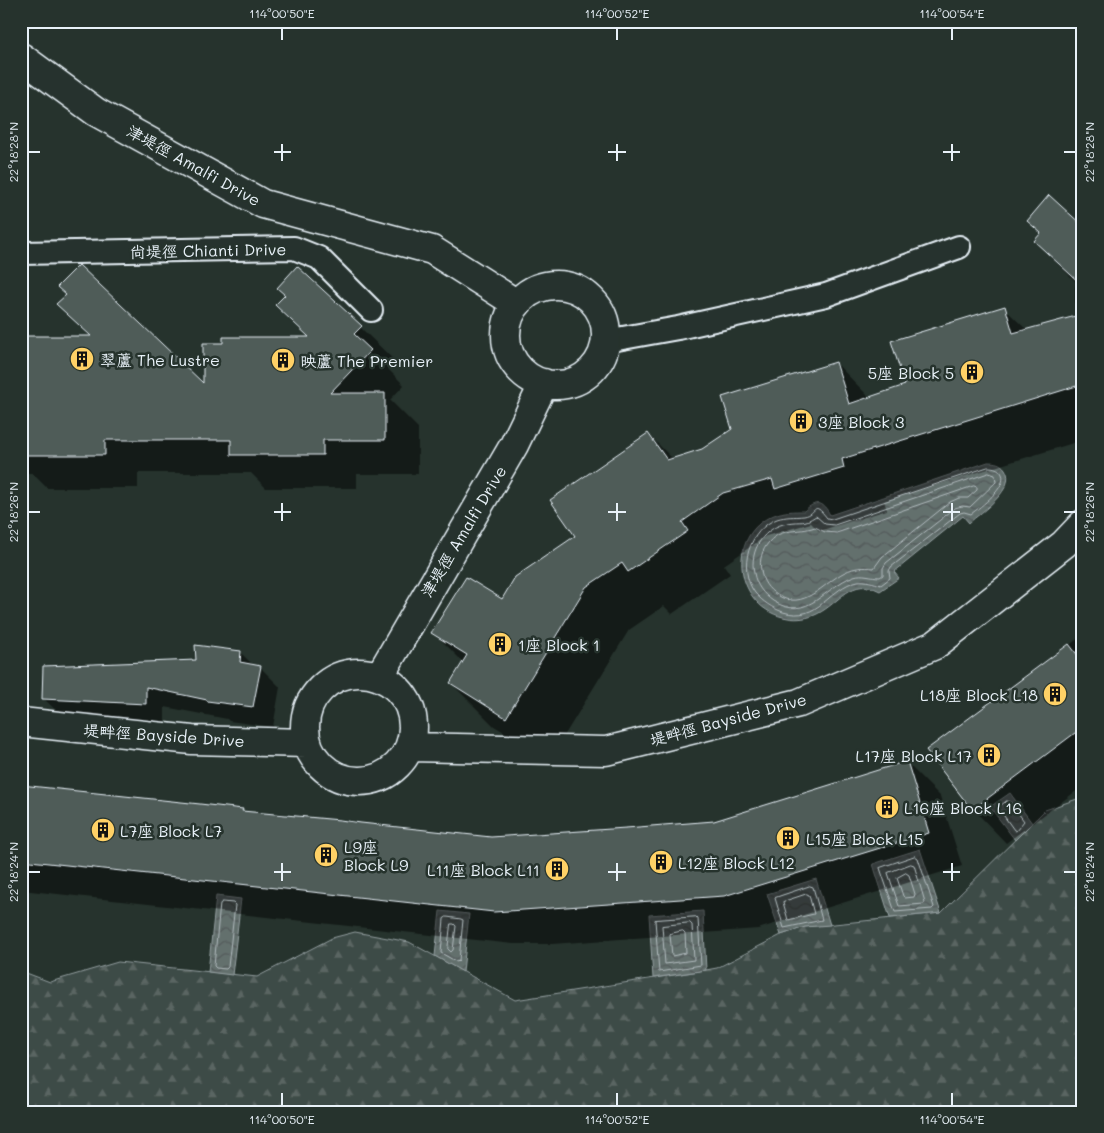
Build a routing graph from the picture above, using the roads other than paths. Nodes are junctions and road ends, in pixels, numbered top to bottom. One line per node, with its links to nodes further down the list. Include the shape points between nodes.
1 (21, 57): 4 (street, 津堤徑 Amalfi Drive, via 96,112 263,204 432,250)
2 (959, 247): 6 (lane, via 826,295)
3 (21, 253): 5 (lane, 尚堤徑 Chianti Drive, via 294,248 319,258)
4 (517, 304): 6 (street, via 528,293 543,286 560,284 575,288 599,309 605,324); 7 (street, via 508,318 508,351 529,377)
5 (371, 310)
6 (606, 341): 7 (street, via 601,357 578,380)
7 (544, 383): 9 (street, 津堤徑 Amalfi Drive, via 514,445)
8 (1083, 524): 12 (street, 堤畔徑 Bayside Drive, via 1064,544 935,645 799,703 606,750)
9 (379, 677): 11 (street, via 361,674 342,676 326,684 313,699 306,716); 12 (street, via 394,685 405,698 414,730)
10 (21, 722): 11 (street, 堤畔徑 Bayside Drive, via 192,740)
11 (306, 743): 12 (street, via 323,767 355,781 372,780 388,773 401,762)
12 (410, 747)

